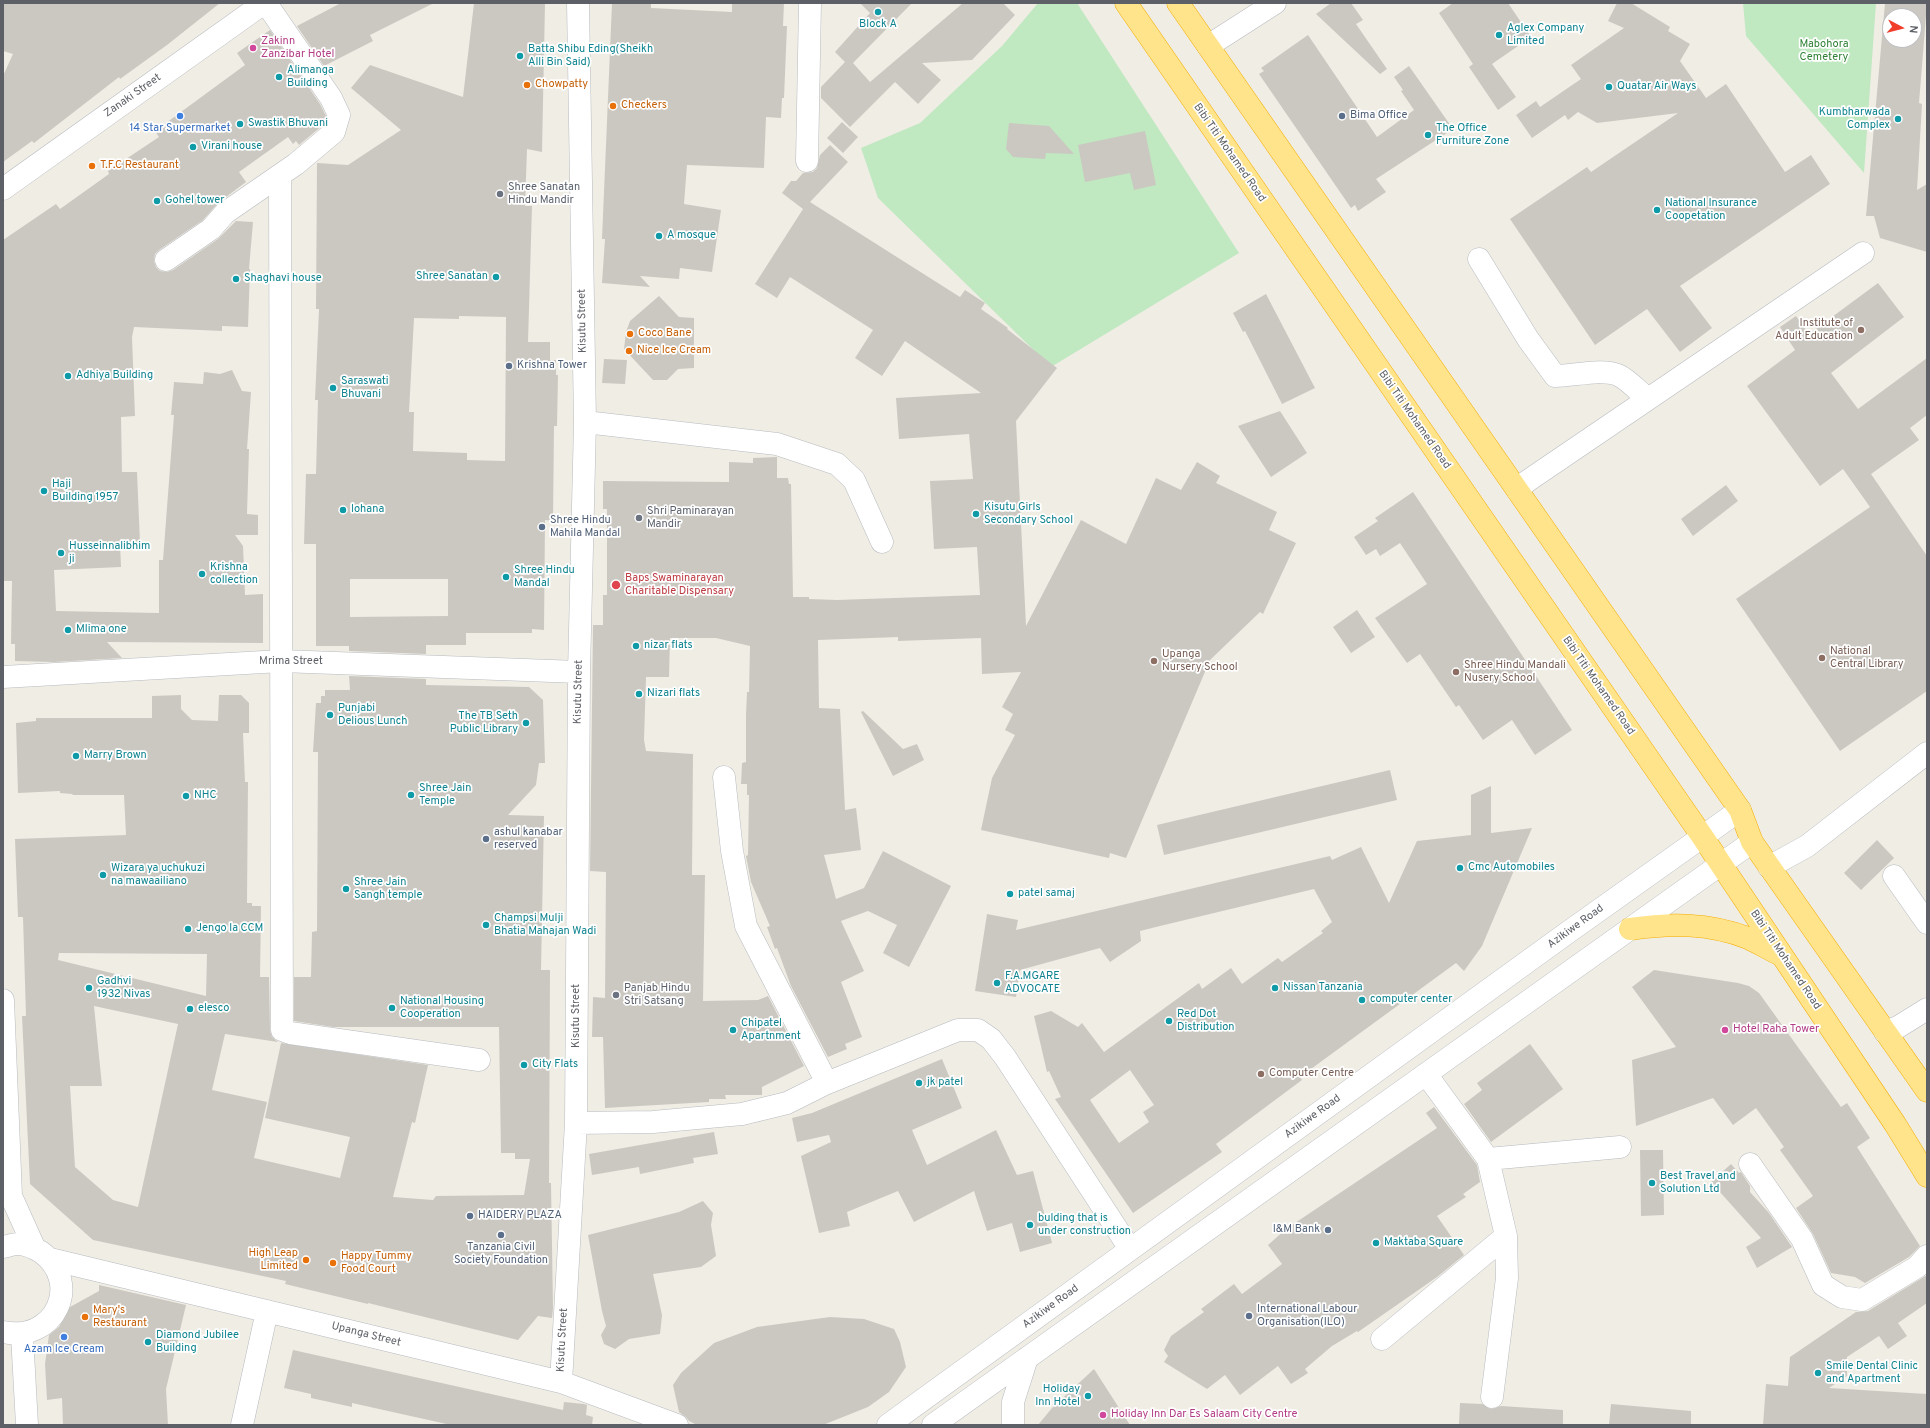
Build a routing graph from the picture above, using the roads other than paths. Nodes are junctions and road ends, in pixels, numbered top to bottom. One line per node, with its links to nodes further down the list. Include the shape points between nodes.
1 (265, 3): 9 (street, via 331,98 339,115 334,132); 10 (street, Zanaki Street)
2 (578, 3): 15 (street, Kisutu Street)
3 (810, 3): 8 (street)
4 (1126, 3): 24 (highway, Bibi Titi Mohamed Road)
5 (1178, 3): 7 (highway)
6 (1275, 3): 7 (street)
7 (1208, 46): 16 (highway)
8 (806, 161)
9 (280, 175): 13 (street, via 225,213 212,229); 18 (street)
10 (3, 189)
11 (1863, 253): 14 (street)
12 (1479, 259): 14 (street, via 1528,339 1556,376 1592,372 1618,375)
13 (166, 260)
14 (1648, 399): 16 (street, via 1526,482)
15 (585, 422): 17 (street, via 777,444 837,464 854,480); 19 (street, Kisutu Street)
16 (1518, 491): 23 (highway)
17 (882, 542)
18 (281, 661): 19 (street, Mrima Street); 20 (street, Mrima Street); 35 (street, via 282,1030)
19 (579, 672): 39 (street, Kisutu Street)
20 (3, 677)
21 (1927, 753): 27 (street, via 1807,846)
22 (724, 777): 37 (street, via 732,850 746,926)
23 (1740, 810): 24 (street, Azikiwe Road); 25 (highway)
24 (1702, 836): 26 (highway, Bibi Titi Mohamed Road); 46 (street, Azikiwe Road)
25 (1752, 842): 26 (street); 27 (highway)
26 (1721, 864): 30 (street); 31 (highway, Bibi Titi Mohamed Road)
27 (1769, 867): 34 (highway)
28 (1894, 876): 29 (street)
29 (1927, 923)
30 (1630, 929): 31 (highway, via 1683,924 1712,929 1748,938); 36 (street)
31 (1782, 956): 43 (highway, Bibi Titi Mohamed Road)
32 (3, 1000): 47 (street, via 11,1196)
33 (1927, 1009): 34 (street)
34 (1885, 1032): 38 (highway)
35 (479, 1060)
36 (1426, 1074): 41 (street); 54 (street)
37 (827, 1083): 39 (street, via 787,1103 742,1114 653,1122); 46 (street, via 958,1030 978,1030 991,1039 1005,1057)
38 (1927, 1091)
39 (576, 1123): 55 (street, Kisutu Street)
40 (1620, 1147): 41 (street)
41 (1488, 1159): 44 (street)
42 (1750, 1164): 48 (street, via 1802,1239 1823,1285 1842,1297 1862,1300 1917,1267)
43 (1927, 1176)
44 (1506, 1236): 53 (street); 56 (street, via 1507,1278)
45 (3, 1247): 47 (street, Upanga Street, via 19,1244)
46 (1130, 1249): 60 (street, Azikiwe Road)
47 (42, 1253): 49 (street, Upanga Street); 50 (street, via 57,1269)
48 (1927, 1256)
49 (112, 1273): 50 (street, via 80,1280); 51 (street, Upanga Street)
50 (62, 1292): 52 (street, via 56,1312 42,1327)
51 (267, 1311): 55 (street, Upanga Street); 58 (street)
52 (13, 1334): 57 (street)
53 (1382, 1339)
54 (1027, 1358): 61 (street); 62 (street, via 1013,1402)
55 (561, 1382): 59 (street, Upanga Street)
56 (1492, 1397)
57 (27, 1425)
58 (242, 1425)
59 (677, 1425)
60 (888, 1425)
61 (933, 1425)
62 (1013, 1425)

